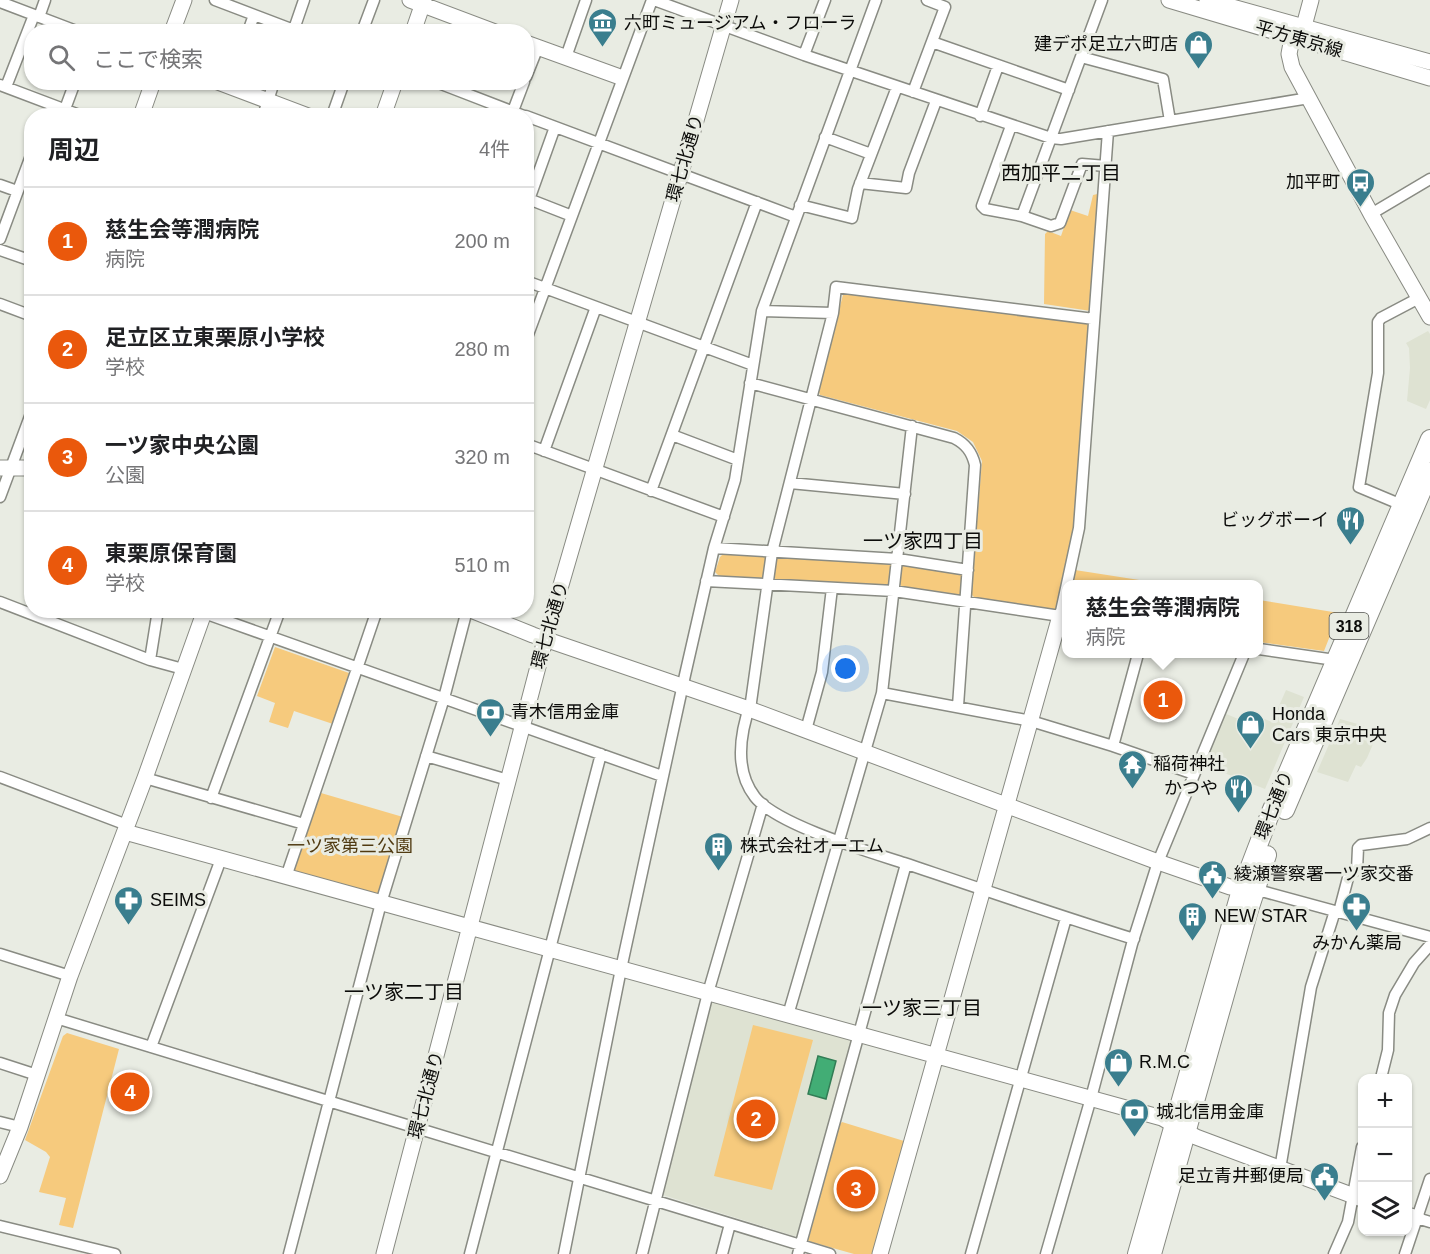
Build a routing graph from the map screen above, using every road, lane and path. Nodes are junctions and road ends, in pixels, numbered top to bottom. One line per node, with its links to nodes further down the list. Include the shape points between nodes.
1 (45, 0): 19 (street)
2 (184, 0): 22 (street)
3 (215, 0): 18 (street)
4 (304, 0): 25 (street)
5 (374, 0): 26 (street)
6 (586, 0): 36 (street)
7 (653, 0): 30 (street); 41 (street)
8 (731, 0): 30 (street, 環七北通り)
9 (825, 0): 35 (street)
10 (874, 0): 40 (street)
11 (927, 0): 32 (street, via 945,7)
12 (1102, 0): 37 (street)
13 (1169, 0): 31 (street, 平方東京線)
14 (1207, 0): 29 (street, 平方東京線)
15 (1311, 0): 29 (street)
16 (0, 2): 19 (street)
17 (419, 2): 27 (street); 28 (street)
18 (254, 15): 23 (street); 24 (street)
19 (37, 16): 20 (street); 21 (street)
20 (33, 24)
21 (58, 24)
22 (175, 24)
23 (251, 24)
24 (277, 24)
25 (297, 24)
26 (365, 24)
27 (415, 24)
28 (466, 24)
29 (1304, 26): 38 (street, 平方東京線)
30 (723, 27): 35 (street); 78 (street, 環七北通り)
31 (1292, 38): 42 (street, 平方東京線); 55 (street, via 1289,59)
32 (932, 42): 39 (street); 54 (street)
33 (24, 43): 43 (street)
34 (534, 46): 36 (street)
35 (804, 55): 40 (street)
36 (566, 57): 41 (street)
37 (1081, 57): 53 (street); 69 (street, via 1163,79)
38 (1430, 62)
39 (998, 66): 53 (street); 67 (street)
40 (849, 70): 44 (street); 73 (street)
41 (621, 78): 75 (street)
42 (1430, 78)
43 (3, 86): 57 (street)
44 (897, 87): 54 (street); 76 (street)
45 (72, 90): 60 (street)
46 (150, 90): 61 (street)
47 (235, 90): 62 (street)
48 (271, 90): 62 (street)
49 (341, 90): 63 (street)
50 (392, 90): 64 (street)
51 (463, 90): 65 (street)
52 (521, 90): 66 (street)
53 (1069, 90): 74 (street)
54 (913, 92): 56 (street)
55 (1309, 99): 69 (street); 88 (street)
56 (936, 101): 67 (street); 81 (street, via 906,188)
57 (50, 104): 58 (street); 59 (street)
58 (49, 108)
59 (62, 108)
60 (65, 108)
61 (144, 108)
62 (265, 108)
63 (335, 108)
64 (386, 108)
65 (506, 108)
66 (514, 108)
67 (980, 116): 70 (street)
68 (534, 119): 71 (street)
69 (1170, 121): 72 (street)
70 (1011, 126): 74 (street); 90 (street, via 982,206 985,210)
71 (555, 127): 75 (street); 83 (street)
72 (1108, 131): 74 (street); 77 (street)
73 (825, 136): 76 (street); 87 (street)
74 (1051, 138): 90 (street)
75 (599, 143): 78 (street); 89 (street)
76 (871, 154): 81 (street)
77 (1107, 166): 90 (street, via 1082,164 1060,223 1052,226); 105 (street)
78 (681, 173): 85 (street); 106 (street, 環七北通り)
79 (1430, 179): 88 (street)
80 (24, 181): 84 (street)
81 (860, 183): 87 (street, via 852,218)
82 (0, 185): 84 (street)
83 (534, 185)
84 (17, 191): 92 (street)
85 (757, 202): 91 (street); 107 (street)
86 (534, 204): 89 (street)
87 (800, 205): 91 (street)
88 (1371, 214): 97 (street)
89 (572, 216): 96 (street)
90 (1022, 216)
91 (796, 217): 100 (street)
92 (0, 239)
93 (0, 250): 94 (street)
94 (24, 258)
95 (534, 284): 96 (street)
96 (546, 288): 99 (street); 104 (street)
97 (1419, 298): 103 (street); 126 (street, via 1378,322 1378,373 1359,487)
98 (1, 307): 102 (street)
99 (596, 307): 106 (street); 116 (street)
100 (762, 311): 101 (street); 108 (street)
101 (833, 313): 105 (street, via 836,287); 110 (street)
102 (24, 314)
103 (1430, 317)
104 (534, 319)
105 (1094, 319): 132 (street, via 1079,528)
106 (637, 322): 107 (street); 120 (street, 環七北通り)
107 (703, 347): 108 (street); 113 (street)
108 (753, 365): 109 (street)
109 (750, 383): 110 (street); 117 (street)
110 (812, 399): 111 (street); 122 (street)
111 (912, 426): 124 (street); 131 (street, via 954,438 973,455)
112 (24, 428): 118 (street)
113 (672, 435): 117 (street); 123 (street)
114 (1430, 439): 126 (main road, 環七通り / 318)
115 (534, 447): 116 (street)
116 (544, 451): 120 (street)
117 (738, 460): 127 (street)
118 (5, 468): 119 (street); 125 (street)
119 (24, 468)
120 (594, 470): 123 (street); 151 (street, 環七北通り)
121 (1430, 472): 188 (main road, 環七通り / 318)
122 (790, 483): 124 (street); 129 (street)
123 (651, 491): 127 (street)
124 (905, 494): 130 (street)
125 (0, 497)
126 (1402, 505): 156 (main road, 環七通り / 318)
127 (724, 516): 128 (street)
128 (714, 548): 129 (street); 133 (street)
129 (772, 552): 130 (street); 134 (street)
130 (898, 559): 131 (street); 136 (street)
131 (968, 570): 138 (street)
132 (1070, 580)
133 (706, 581): 134 (street); 159 (street)
134 (767, 585): 135 (street); 163 (street)
135 (832, 588): 136 (street); 166 (street, via 822,672)
136 (894, 591): 138 (street); 160 (street)
137 (0, 602): 139 (street)
138 (966, 602): 140 (street); 162 (street)
139 (24, 608)
140 (1062, 617)
141 (56, 618): 155 (street)
142 (157, 618): 155 (street)
143 (203, 618): 158 (street)
144 (221, 618): 150 (street)
145 (277, 618): 150 (street)
146 (374, 618): 157 (street)
147 (467, 618): 161 (street)
148 (489, 618): 151 (street)
149 (1062, 620): 164 (street)
150 (270, 636): 157 (street); 176 (street)
151 (545, 640): 159 (street); 165 (street, 環七北通り)
152 (1263, 650): 156 (street)
153 (1137, 658): 167 (street)
154 (1242, 658): 171 (street)
155 (150, 660): 158 (street)
156 (1335, 660): 188 (main road, 環七通り / 318, via 1270,814)
157 (356, 667): 161 (street); 179 (street)
158 (183, 669): 174 (street)
159 (682, 686): 163 (street); 172 (street)
160 (882, 693): 162 (street); 168 (street)
161 (444, 698): 165 (street); 170 (street)
162 (958, 706): 164 (street)
163 (748, 709): 166 (street); 177 (street, via 741,768 745,781)
164 (1030, 721): 167 (street); 178 (street)
165 (522, 727): 169 (street); 175 (street, 環七北通り)
166 (806, 730): 168 (street)
167 (1113, 746): 171 (street)
168 (865, 753): 178 (street); 182 (street)
169 (601, 754): 172 (street); 196 (street)
170 (426, 756): 175 (street); 189 (street)
171 (1194, 774): 184 (street)
172 (662, 776): 198 (street)
173 (0, 777): 180 (street)
174 (145, 778): 176 (street); 180 (street)
175 (508, 780): 192 (street, 環七北通り)
176 (211, 798): 179 (street)
177 (763, 804): 182 (street); 200 (street)
178 (1007, 805): 184 (street); 187 (street)
179 (304, 825): 186 (street)
180 (126, 828): 183 (street); 199 (street)
181 (1430, 828): 190 (street, via 1407,839 1361,845 1357,870 1349,874)
182 (840, 842): 185 (street); 201 (street)
183 (221, 859): 186 (street); 204 (street)
184 (1158, 862): 188 (street); 194 (street)
185 (906, 864): 187 (street); 203 (street)
186 (286, 877): 189 (street)
187 (983, 891): 191 (street); 205 (street)
188 (1248, 891): 190 (street); 214 (main road, 環七通り / 318)
189 (381, 903): 192 (street); 211 (street)
190 (1337, 912): 193 (street); 217 (street, via 1311,987)
191 (1066, 918): 194 (street); 209 (street)
192 (470, 927): 196 (street); 215 (street, 環七北通り)
193 (1430, 937)
194 (1134, 939): 210 (street)
195 (1430, 945): 207 (street, via 1395,995)
196 (550, 949): 198 (street); 216 (street)
197 (0, 954): 199 (street)
198 (621, 969): 200 (street); 219 (street)
199 (70, 976): 202 (street)
200 (708, 993): 201 (street); 222 (street)
201 (788, 1015): 203 (street)
202 (56, 1018): 204 (street); 208 (street)
203 (859, 1035): 205 (street); 226 (street)
204 (151, 1047): 211 (street)
205 (936, 1055): 209 (street); 235 (street)
206 (0, 1063): 208 (street)
207 (1382, 1074)
208 (37, 1075): 213 (street)
209 (1022, 1079): 210 (street); 236 (street)
210 (1091, 1098): 214 (street); 237 (street)
211 (329, 1101): 215 (street); 228 (street)
212 (0, 1122): 213 (street)
213 (20, 1127): 218 (street)
214 (1179, 1127): 217 (street); 238 (main road, 環七通り / 318); 239 (main road, 環七通り / 318)
215 (417, 1128): 216 (street); 229 (street, 環七北通り)
216 (497, 1152): 219 (street); 230 (street)
217 (1280, 1169): 221 (street)
218 (0, 1176)
219 (579, 1177): 222 (street); 231 (street)
220 (1429, 1184): 223 (street)
221 (1358, 1197): 240 (street)
222 (656, 1201): 224 (street); 232 (street)
223 (1418, 1218): 241 (street)
224 (730, 1224): 226 (street); 233 (street)
225 (0, 1226): 227 (street)
226 (799, 1250): 234 (street)
227 (115, 1254)
228 (289, 1254)
229 (384, 1254)
230 (470, 1254)
231 (564, 1254)
232 (642, 1254)
233 (722, 1254)
234 (830, 1254)
235 (880, 1254)
236 (971, 1254)
237 (1046, 1254)
238 (1137, 1254)
239 (1152, 1254)
240 (1334, 1254)
241 (1405, 1254)

